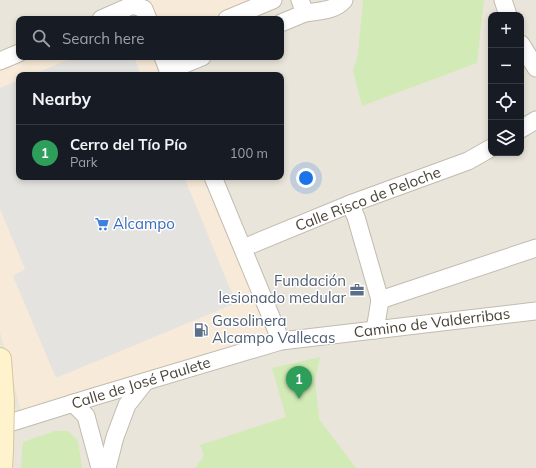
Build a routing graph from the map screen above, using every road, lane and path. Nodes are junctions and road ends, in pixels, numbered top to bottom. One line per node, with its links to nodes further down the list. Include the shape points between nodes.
1 (273, 0): 9 (street)
2 (344, 0): 5 (street, via 342,4 330,9)
3 (503, 0): 6 (street)
4 (132, 3): 7 (street); 8 (street, via 144,9)
5 (302, 6): 10 (street)
6 (507, 12)
7 (107, 16)
8 (147, 16)
9 (234, 16)
10 (284, 21)
11 (524, 48): 16 (street)
12 (16, 54): 14 (street)
13 (187, 60): 15 (street)
14 (0, 61)
15 (166, 64)
16 (536, 68)
17 (536, 120): 18 (street)
18 (524, 128)
19 (488, 150): 21 (street, Calle Risco de Peloche, via 468,161)
20 (214, 180): 22 (street)
21 (350, 204): 22 (street, Calle Risco de Peloche); 24 (street)
22 (243, 248): 27 (street)
23 (536, 248): 24 (street)
24 (380, 300): 26 (street)
25 (536, 311): 26 (street, Camino de Valderribas)
26 (375, 330): 27 (street, Camino de Valderribas)
27 (281, 340): 29 (street, Calle de José Paulete)
28 (0, 360): 32 (street, bridge, via 3,401)
29 (145, 382): 30 (street, Calle de José Paulete); 34 (street, via 127,405)
30 (73, 403): 31 (street, Calle de José Paulete); 33 (street, via 86,416)
31 (0, 426)
32 (2, 459)
33 (100, 468)
34 (107, 468)

